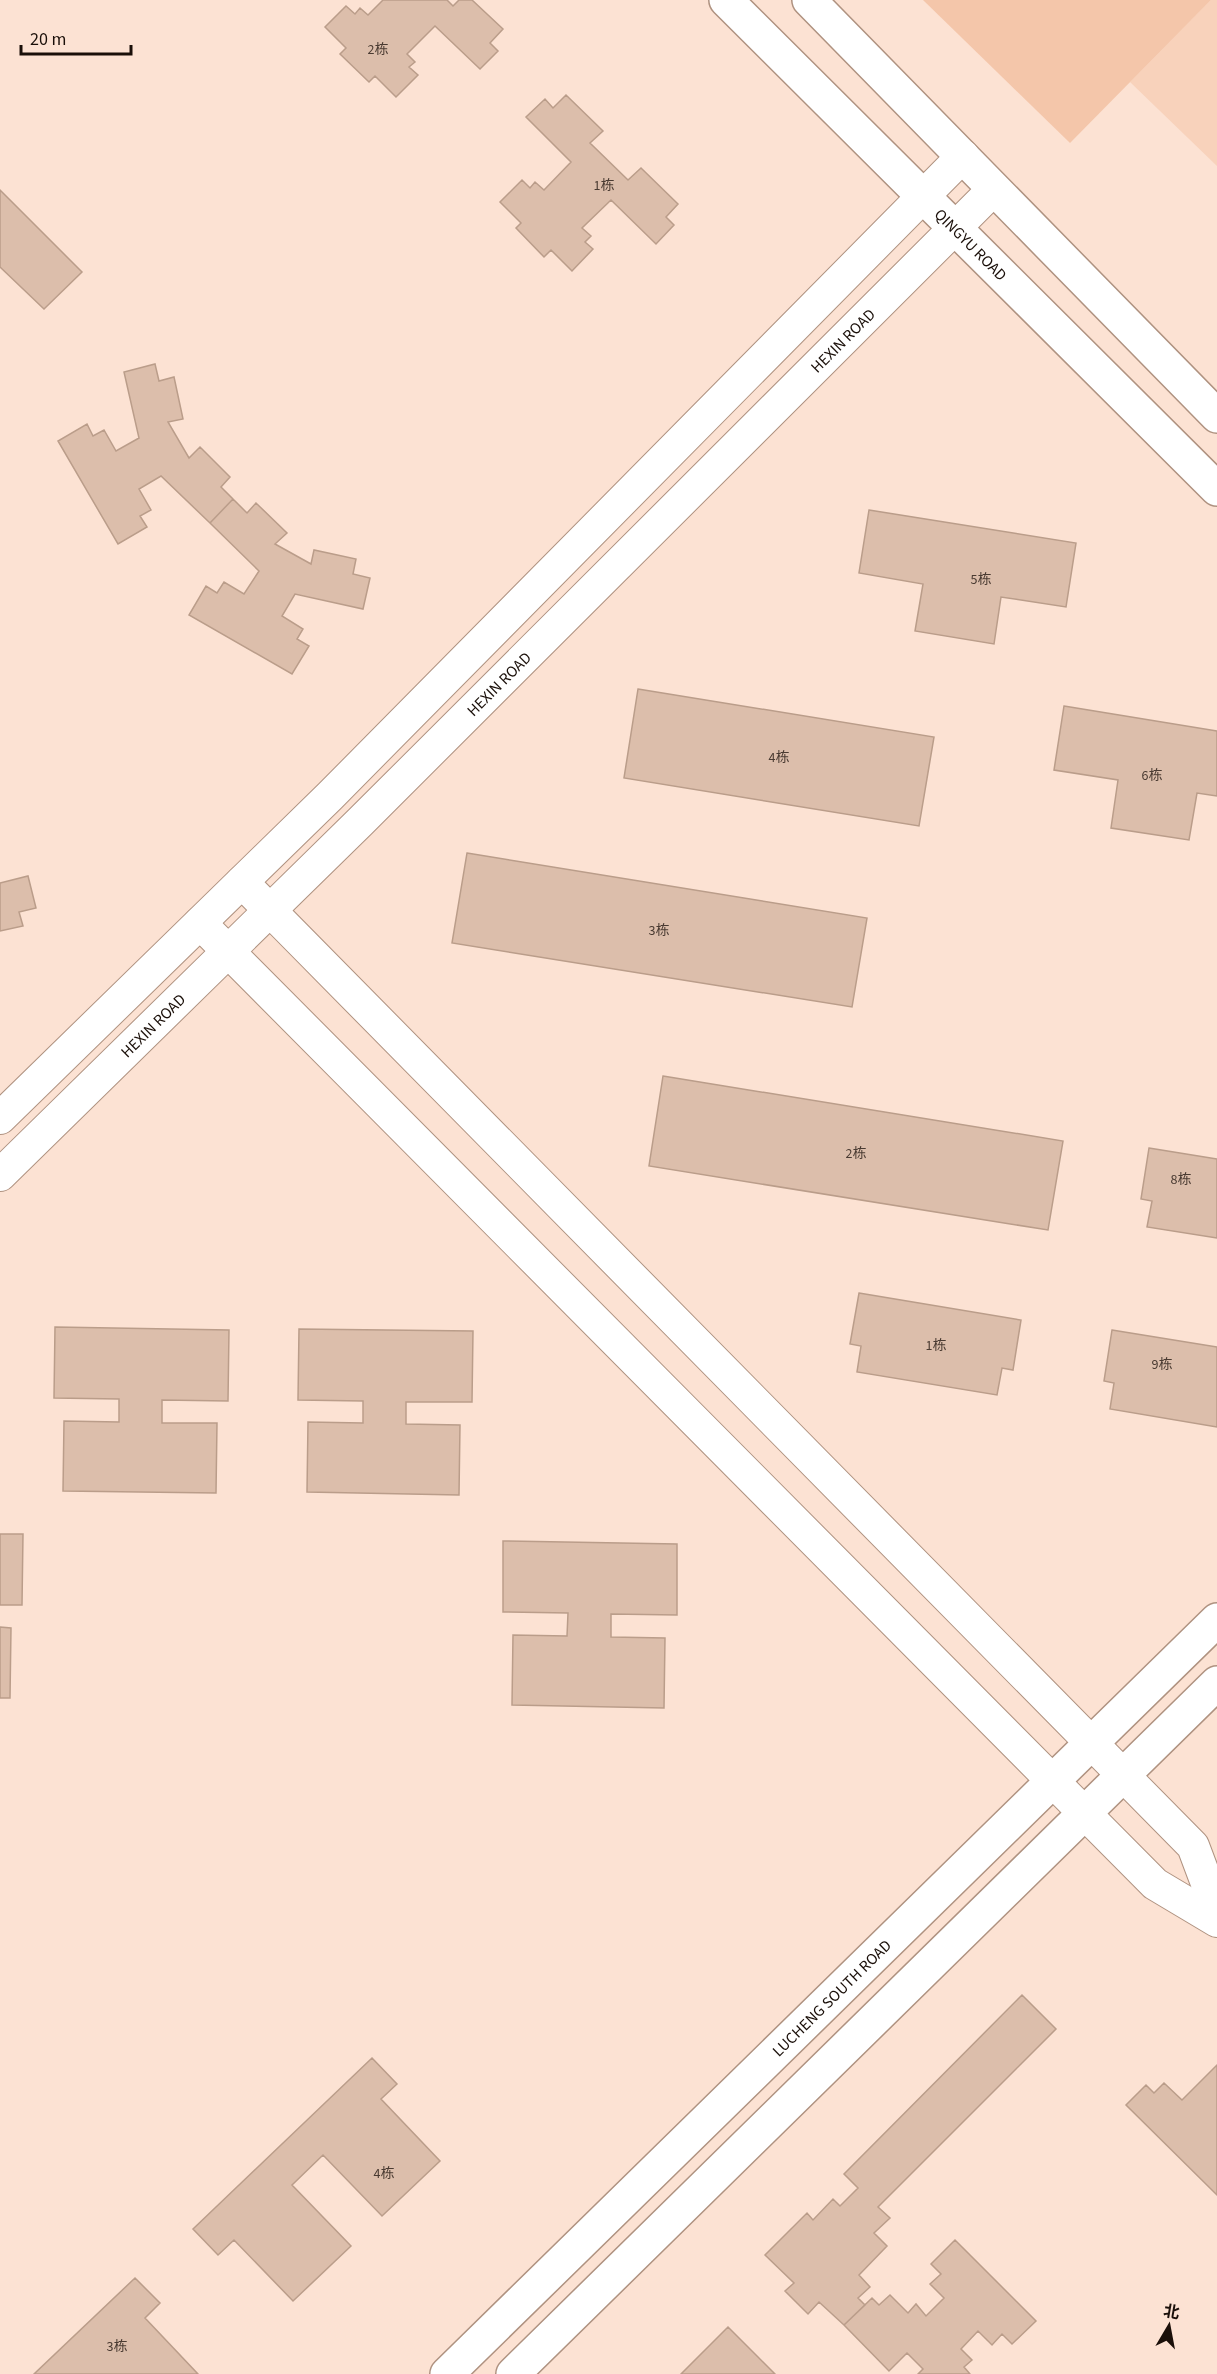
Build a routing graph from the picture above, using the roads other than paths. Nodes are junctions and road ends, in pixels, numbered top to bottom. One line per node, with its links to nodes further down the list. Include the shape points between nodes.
1 (726, 0): 5 (street, QINGYU ROAD)
2 (809, 0): 3 (street)
3 (963, 156): 4 (street); 5 (street)
4 (994, 189): 6 (street, HEXIN ROAD); 7 (street)
5 (923, 196): 6 (street, QINGYU ROAD); 9 (street)
6 (955, 228): 8 (street, QINGYU ROAD); 10 (street, HEXIN ROAD)
7 (1217, 416)
8 (1217, 489)
9 (242, 882): 10 (street); 11 (street)
10 (270, 910): 12 (street, HEXIN ROAD); 17 (street)
11 (200, 923): 12 (street); 13 (street)
12 (228, 951): 14 (street, HEXIN ROAD); 19 (street)
13 (0, 1118)
14 (0, 1175)
15 (1217, 1620): 17 (street, LUCHENG SOUTH ROAD)
16 (1217, 1683): 18 (street)
17 (1091, 1744): 18 (street); 19 (street, LUCHENG SOUTH ROAD)
18 (1123, 1776): 20 (street); 21 (street, via 1193,1846)
19 (1052, 1782): 20 (street); 23 (street, LUCHENG SOUTH ROAD)
20 (1084, 1814): 22 (street, via 1155,1884); 24 (street)
21 (1217, 1910)
22 (1217, 1921)
23 (447, 2374)
24 (513, 2374)

